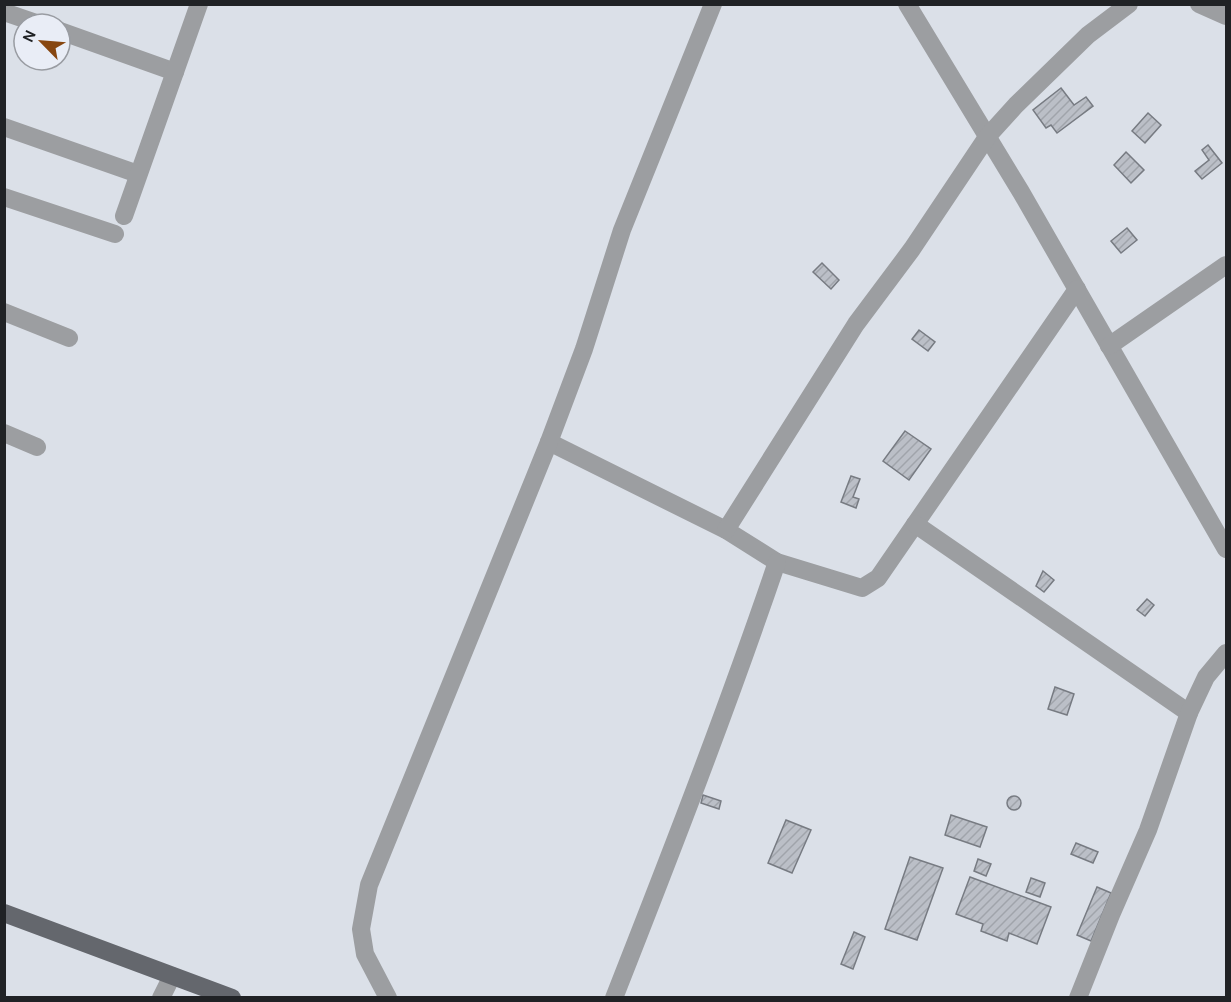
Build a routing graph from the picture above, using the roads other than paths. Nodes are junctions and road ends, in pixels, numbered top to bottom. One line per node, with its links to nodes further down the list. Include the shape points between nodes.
1 (199, 4): 8 (street)
2 (713, 4): 21 (street, via 622,230)
3 (1129, 4): 10 (street, via 1088,35)
4 (1203, 5): 6 (street)
5 (917, 9): 10 (street)
6 (1227, 16)
7 (72, 35): 8 (street)
8 (175, 72): 11 (street)
9 (4, 127): 11 (street)
10 (987, 137): 16 (street); 24 (street, via 856,324)
11 (138, 174): 13 (street)
12 (4, 197): 14 (street)
13 (124, 216)
14 (116, 234)
15 (1227, 265): 19 (street)
16 (1077, 289): 19 (street); 23 (street)
17 (4, 312): 18 (street)
18 (69, 338)
19 (1109, 346): 25 (street)
20 (4, 433): 22 (street)
21 (549, 442): 24 (street); 33 (street, via 369,885 361,929 365,954)
22 (37, 447)
23 (915, 524): 26 (street, via 878,578 862,588); 28 (street)
24 (726, 530): 26 (street)
25 (1227, 549)
26 (777, 562): 34 (street, via 715,738)
27 (1227, 653): 28 (street, via 1206,678)
28 (1189, 713): 35 (street, via 1148,830)
29 (4, 912): 30 (main road)
30 (172, 976): 31 (street); 32 (main road)
31 (161, 998)
32 (232, 998)
33 (388, 998)
34 (614, 998)
35 (1078, 998)

